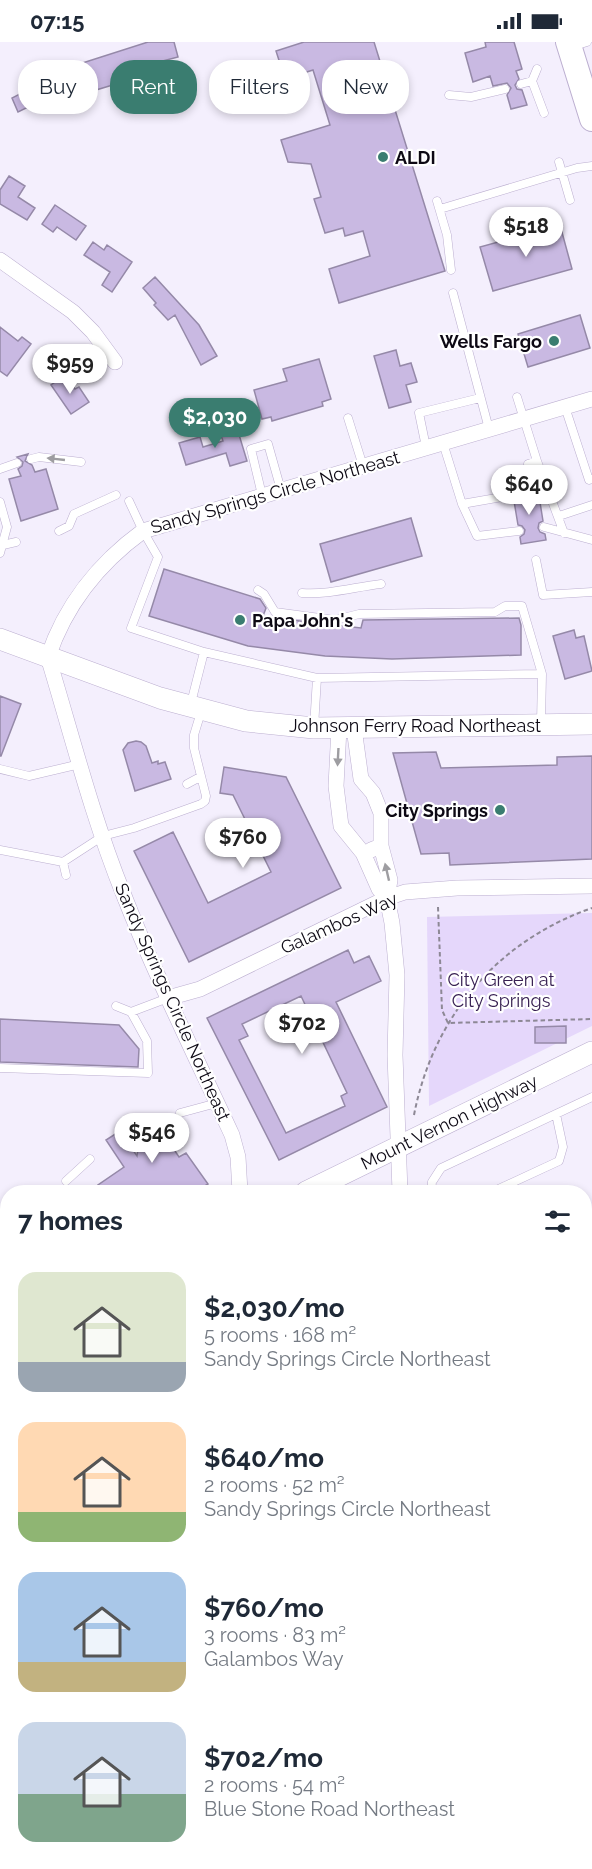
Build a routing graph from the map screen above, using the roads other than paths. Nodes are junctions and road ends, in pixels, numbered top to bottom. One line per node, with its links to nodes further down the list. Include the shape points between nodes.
1 (575, 44): 8 (main road)
2 (537, 69): 3 (lane)
3 (532, 81): 4 (lane); 7 (lane)
4 (520, 84)
5 (505, 89): 6 (lane, via 471,97)
6 (449, 95)
7 (543, 113)
8 (592, 119)
9 (559, 162): 11 (lane)
10 (592, 166): 11 (lane)
11 (562, 172): 12 (lane); 14 (lane, via 438,205)
12 (570, 200)
13 (0, 260): 16 (street, via 73,312)
14 (451, 270)
15 (453, 293): 18 (lane)
16 (115, 362)
17 (517, 397): 22 (lane)
18 (480, 398): 23 (lane); 25 (lane, via 419,413)
19 (592, 399): 20 (street, Sandy Springs Circle Northeast)
20 (565, 407): 22 (street, Sandy Springs Circle Northeast); 33 (lane, via 589,480)
21 (348, 418): 31 (lane)
22 (524, 418): 23 (street, Sandy Springs Circle Northeast); 27 (lane)
23 (489, 429): 24 (street, Sandy Springs Circle Northeast)
24 (443, 443): 25 (street, Sandy Springs Circle Northeast); 42 (lane, via 460,485)
25 (426, 447): 31 (street, Sandy Springs Circle Northeast)
26 (30, 459): 28 (lane, one-way to 26)
27 (537, 461): 30 (lane); 34 (lane)
28 (81, 462)
29 (17, 463): 32 (lane)
30 (528, 464)
31 (363, 466): 35 (street, Sandy Springs Circle Northeast)
32 (0, 469)
33 (592, 479)
34 (547, 488): 36 (lane); 44 (lane)
35 (281, 490): 39 (street, Sandy Springs Circle Northeast); 39 (lane, via 268,444 251,449)
36 (532, 491)
37 (519, 494): 42 (lane)
38 (116, 495): 46 (lane, via 74,514 69,526)
39 (262, 495): 47 (street, Sandy Springs Circle Northeast)
40 (129, 501): 47 (lane)
41 (0, 502): 52 (lane, via 7,527)
42 (462, 504): 48 (lane, via 477,536)
43 (592, 505): 44 (lane)
44 (559, 516): 49 (lane)
45 (544, 527): 49 (lane)
46 (59, 531)
47 (143, 531): 59 (lane, via 158,557 131,628); 60 (street, Sandy Springs Circle Northeast, via 118,549 71,606)
48 (519, 531)
49 (564, 533): 50 (lane)
50 (592, 540)
51 (16, 542): 52 (lane)
52 (2, 549)
53 (536, 560): 56 (lane, via 543,595)
54 (381, 584): 57 (lane, via 320,594)
55 (258, 590): 61 (lane, via 275,612 335,621 359,614 495,612 505,606 522,606)
56 (592, 592)
57 (302, 593)
58 (0, 639): 60 (street, Johnson Ferry Road Northeast)
59 (204, 652): 62 (lane); 63 (lane)
60 (48, 657): 63 (street, Johnson Ferry Road Northeast); 68 (street, Sandy Springs Circle Northeast)
61 (542, 674): 62 (lane); 65 (lane)
62 (317, 678): 66 (lane)
63 (196, 708): 66 (street, Johnson Ferry Road Northeast, via 246,721); 70 (lane, via 194,748)
64 (592, 724): 65 (street, Johnson Ferry Road Northeast)
65 (541, 725): 67 (street, Johnson Ferry Road Northeast)
66 (314, 728): 67 (street, Johnson Ferry Road Northeast)
67 (347, 728): 71 (street); 73 (street, one-way to 73)
68 (80, 764): 69 (lane, via 29,776); 74 (street, Sandy Springs Circle Northeast)
69 (0, 769)
70 (200, 777): 72 (lane); 74 (lane, via 206,796 201,804)
71 (361, 779): 73 (street); 75 (street, via 373,793 381,813)
72 (187, 784)
73 (336, 786): 77 (street, via 341,826)
74 (103, 836): 78 (lane); 82 (street, Sandy Springs Circle Northeast, via 122,892)
75 (381, 846): 77 (street); 81 (street, one-way to 75, via 390,880)
76 (0, 850): 78 (lane)
77 (363, 853): 81 (street)
78 (63, 862): 79 (lane)
79 (66, 875)
80 (592, 886): 81 (street, Galambos Way, via 457,888 405,892)
81 (387, 898): 82 (street, Galambos Way, via 200,989); 91 (street, via 397,975)
82 (168, 998): 84 (lane); 88 (street, Sandy Springs Circle Northeast)
83 (116, 1006): 84 (lane)
84 (130, 1012): 86 (lane, via 147,1041 148,1073)
85 (592, 1052): 91 (street, Mount Vernon Highway)
86 (0, 1068)
87 (592, 1097): 90 (lane)
88 (218, 1103): 89 (lane); 94 (street, Sandy Springs Circle Northeast, via 238,1157)
89 (180, 1113)
90 (556, 1114): 97 (lane, via 441,1168); 98 (lane, via 563,1147 559,1161)
91 (399, 1147): 95 (street, Mount Vernon Highway); 96 (street)
92 (90, 1159): 93 (lane)
93 (66, 1181)
94 (240, 1185)
95 (320, 1185)
96 (400, 1185)
97 (432, 1185)
98 (515, 1185)

